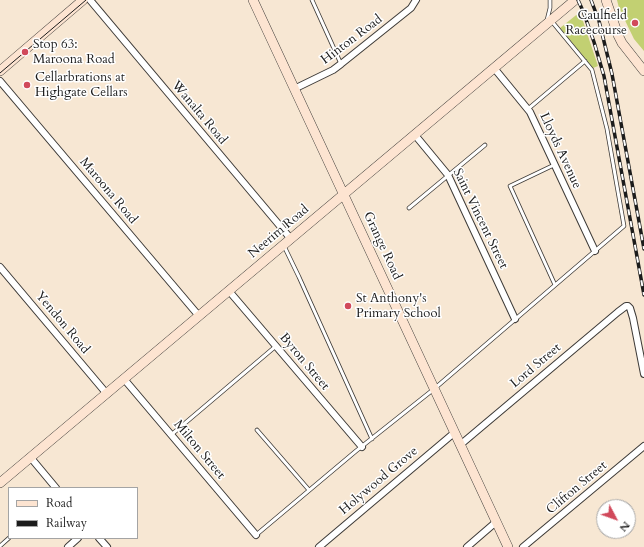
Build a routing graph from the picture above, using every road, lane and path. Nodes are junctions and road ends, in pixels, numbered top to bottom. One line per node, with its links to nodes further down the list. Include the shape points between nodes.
1 (83, 0): 14 (main road)
2 (90, 0): 25 (street, Wanalta Road)
3 (253, 0): 17 (main road, Grange Road)
4 (312, 0): 12 (lane)
5 (416, 0): 12 (street, Hinton Road, via 411,8)
6 (550, 0): 10 (lane)
7 (606, 0): 15 (main road, via 618,36)
8 (574, 1): 10 (main road, Neerim Road)
9 (554, 24): 11 (lane)
10 (545, 26): 13 (main road, Neerim Road)
11 (585, 61): 18 (lane); 26 (lane, via 592,70 607,129 624,226)
12 (341, 64): 17 (street, Hinton Road)
13 (494, 68): 18 (street, Lloyds Avenue); 19 (main road, Neerim Road)
14 (0, 71)
15 (644, 71)
16 (0, 81): 30 (street, Maroona Road)
17 (294, 89): 23 (main road, Grange Road)
18 (528, 109): 21 (street, Lloyds Avenue)
19 (415, 135): 22 (street, Saint Vincent Street); 23 (main road, Neerim Road)
20 (485, 145): 22 (lane)
21 (554, 165): 26 (street, Lloyds Avenue); 28 (lane, via 510,186)
22 (448, 175): 24 (lane); 31 (street, Saint Vincent Street)
23 (344, 195): 25 (main road, Neerim Road); 35 (main road, Grange Road)
24 (409, 208)
25 (287, 242): 29 (main road, Neerim Road); 40 (lane, via 299,277)
26 (595, 251): 28 (lane)
27 (0, 268): 36 (street, Yendon Road)
28 (556, 285): 31 (lane)
29 (229, 291): 30 (main road, Neerim Road); 32 (street, Byron Street)
30 (199, 316): 34 (main road, Neerim Road)
31 (515, 319): 35 (lane)
32 (276, 346): 39 (lane); 43 (street, Byron Street)
33 (644, 374): 41 (street, Lord Street, via 633,318 628,306)
34 (124, 379): 36 (main road, Neerim Road); 39 (street, Milton Street)
35 (434, 389): 38 (main road, Grange Road); 40 (lane)
36 (107, 394): 44 (main road, Neerim Road)
37 (257, 430): 47 (lane)
38 (454, 433): 41 (main road, Grange Road); 56 (street, Holywood Grove)
39 (171, 435): 49 (street, Milton Street)
40 (372, 439): 43 (lane)
41 (460, 445): 48 (main road, Grange Road)
42 (644, 446): 59 (street, Clifton Street)
43 (362, 447): 47 (lane)
44 (31, 458): 45 (main road, Neerim Road); 46 (street)
45 (0, 483)
46 (55, 487)
47 (309, 490): 49 (lane)
48 (496, 522): 57 (street); 58 (main road, Grange Road)
49 (256, 535)
50 (8, 539): 53 (lane)
51 (77, 539): 54 (street)
52 (100, 539): 55 (street)
53 (0, 546)
54 (68, 547)
55 (107, 547)
56 (319, 547)
57 (467, 547)
58 (508, 547)
59 (523, 547)

